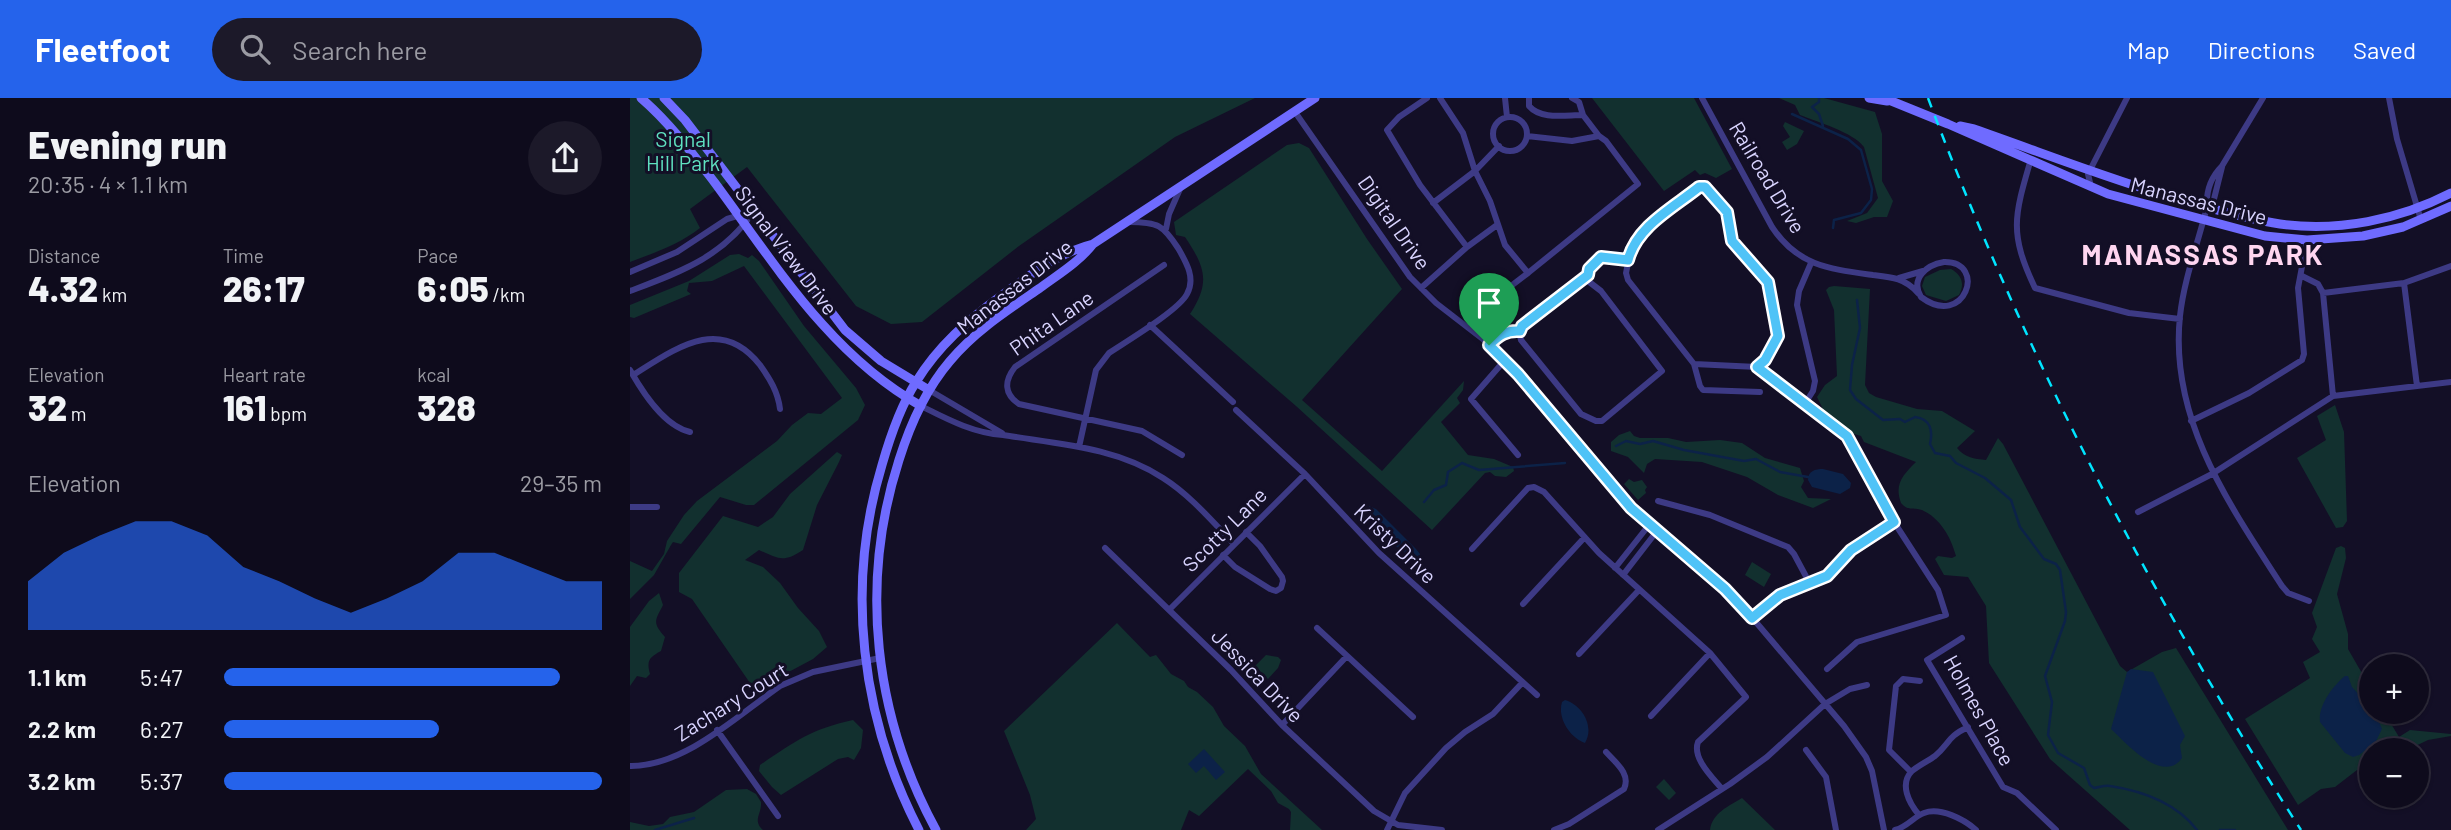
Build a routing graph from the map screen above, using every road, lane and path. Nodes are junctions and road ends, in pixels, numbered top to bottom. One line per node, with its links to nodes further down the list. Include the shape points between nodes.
1 (641, 98): 34 (main road, Signal View Drive, via 679,136)
2 (664, 98): 33 (main road, Signal View Drive)
3 (1315, 98): 15 (main road, Manassas Drive)
4 (1427, 98): 29 (street, via 1387,130)
5 (1440, 98): 24 (street, via 1463,133)
6 (1505, 98): 17 (street)
7 (1529, 98): 16 (street, via 1534,113)
8 (1572, 98): 16 (street, via 1579,102)
9 (1702, 98): 46 (street, Railroad Drive, via 1777,235)
10 (1869, 98): 14 (main road, Manassas Drive)
11 (2127, 98): 25 (street)
12 (2263, 98): 31 (street, via 2215,174 2206,196)
13 (2389, 98): 32 (street)
14 (1888, 100): 18 (main road, Manassas Drive)
15 (1295, 112): 26 (main road, Manassas Drive); 56 (street, Digital Drive)
16 (1583, 115): 20 (street)
17 (1507, 117): 19 (street, via 1522,122); 21 (street, via 1498,122 1494,132)
18 (1948, 124): 22 (main road, Manassas Drive); 23 (main road, Manassas Drive)
19 (1527, 136): 20 (street, via 1572,141); 21 (street, via 1518,148)
20 (1599, 136): 51 (street, via 1638,184)
21 (1499, 146): 24 (street)
22 (2034, 151): 23 (street); 25 (main road, Manassas Drive)
23 (2030, 161): 27 (main road, Manassas Drive); 61 (street, via 2015,228 2035,288 2119,311)
24 (1475, 171): 29 (street); 40 (street)
25 (2089, 171): 27 (street); 31 (main road, Manassas Drive)
26 (1180, 188): 37 (main road, Manassas Drive); 41 (street)
27 (2092, 188): 35 (main road, Manassas Drive)
28 (2451, 194): 32 (main road, Manassas Drive)
29 (1433, 202): 44 (street)
30 (2451, 206): 36 (main road, Manassas Drive)
31 (2207, 207): 35 (street); 39 (main road, Manassas Drive, via 2278,224)
32 (2418, 209): 36 (street); 39 (main road, Manassas Drive)
33 (754, 211): 34 (street); 38 (street); 69 (main road, Signal View Drive, via 845,330 881,361)
34 (738, 214): 38 (main road, Signal View Drive); 50 (street, via 677,253)
35 (2204, 220): 42 (main road, Manassas Drive, via 2264,236); 61 (street)
36 (2421, 220): 42 (main road, Manassas Drive, via 2363,236)
37 (1128, 222): 41 (street); 43 (main road, Manassas Drive)
38 (745, 224): 57 (street, via 694,264); 75 (main road, Signal View Drive, via 837,342)
39 (2347, 224): 42 (main road, via 2311,234)
40 (1497, 225): 44 (street); 51 (street, via 1505,246)
41 (1166, 229): 62 (street, via 1186,261 1190,285 1178,305)
42 (2307, 240): 53 (street)
43 (1093, 244): 69 (main road, Manassas Drive, via 1060,258 975,315 948,340); 72 (main road, Manassas Drive, via 1069,267 979,332)
44 (1467, 247): 56 (street)
45 (1628, 260): 52 (street, via 1601,257); 66 (street, via 1628,280); 67 (street, via 1644,229 1705,187 1727,212 1732,241 1768,282 1778,336)
46 (1811, 263): 54 (street, Railroad Drive); 77 (street, via 1797,306 1815,381)
47 (1164, 265): 81 (street, Phita Lane, via 1015,367 1008,377 1007,389 1019,404)
48 (2451, 267): 55 (street)
49 (1924, 271): 54 (street, Railroad Drive); 58 (street, via 1917,281); 58 (street, Railroad Drive, via 1939,263 1954,263 1967,275 1967,291 1954,304 1939,306)
50 (630, 272)
51 (1528, 273): 60 (street)
52 (1588, 275): 63 (street); 63 (street, via 1588,281 1601,291 1662,371 1602,421 1581,414 1521,340)
53 (2302, 276): 59 (street, via 2318,284); 82 (street, via 2298,288 2302,360)
54 (1898, 278): 58 (street, Railroad Drive)
55 (2404, 283): 59 (street); 71 (street)
56 (1420, 288): 64 (street, Digital Drive)
57 (630, 291)
58 (1918, 293)
59 (2323, 293): 74 (street)
60 (1477, 313)
61 (2180, 319): 82 (street, via 2181,371)
62 (1150, 325): 76 (street); 81 (street, via 1101,361)
63 (1520, 331): 64 (street, via 1510,330)
64 (1489, 345): 65 (street, Digital Drive)
65 (1505, 360): 87 (street, via 1471,399); 95 (street, Digital Drive, via 1611,487)
66 (1694, 364): 67 (street); 73 (street, via 1703,390)
67 (1757, 367): 77 (street)
68 (631, 373): 79 (street, via 688,344 722,339 746,350 760,365 776,391); 83 (street, via 670,422)
69 (916, 382): 72 (main road, Signal View Drive); 75 (main road, Manassas Drive)
70 (2451, 382): 71 (street)
71 (2417, 386): 74 (street)
72 (929, 390): 78 (main road, Manassas Drive); 84 (street)
73 (1760, 392)
74 (2333, 396): 89 (street)
75 (907, 398): 78 (main road, Signal View Drive); 117 (main road, Manassas Drive, via 878,476 867,533 862,592)
76 (1233, 402)
77 (1804, 405): 94 (street, via 1847,436)
78 (921, 406): 84 (street, via 986,434); 116 (main road, Manassas Drive, via 895,470 881,533 876,614)
79 (780, 409)
80 (1236, 410): 88 (street, Kristy Drive)
81 (1085, 419): 85 (street); 86 (street, Phita Lane, via 1147,433)
82 (2191, 421): 89 (street)
83 (690, 432)
84 (1003, 435): 85 (street)
85 (1079, 447): 99 (street, via 1122,457 1164,478)
86 (1182, 455)
87 (1518, 455)
88 (1305, 474): 97 (street, Scotty Lane); 120 (street, Kristy Drive, via 1379,553)
89 (2212, 474): 93 (street); 107 (street, via 2281,586)
90 (1658, 501): 105 (street, via 1710,515 1788,547)
91 (630, 507): 92 (street)
92 (657, 507)
93 (2138, 512)
94 (1894, 522): 105 (street, via 1851,550 1827,576); 118 (street, via 1938,590 1945,615 1857,642)
95 (1649, 525): 96 (street, Digital Drive); 103 (street)
96 (1657, 531): 104 (street); 110 (street, Digital Drive)
97 (1246, 532): 99 (street, Scotty Lane); 102 (street, via 1282,576 1281,588 1270,589)
98 (1584, 538): 101 (street, via 1544,492 1531,487); 103 (street); 108 (street)
99 (1234, 544): 102 (street, Scotty Lane)
100 (1105, 548): 109 (street, Jessica Drive)
101 (1472, 549)
102 (1223, 555): 109 (street, Scotty Lane)
103 (1615, 568): 104 (street)
104 (1623, 575): 106 (street)
105 (1809, 583): 110 (street, via 1780,595)
106 (1639, 590): 113 (street); 114 (street)
107 (2309, 601)
108 (1523, 604)
109 (1169, 610): 126 (street, Jessica Drive)
110 (1752, 618): 123 (street, Digital Drive)
111 (1317, 628): 115 (street)
112 (1962, 638): 127 (street, Holmes Place, via 1927,660)
113 (1710, 653): 124 (street); 133 (street, via 1746,697 1696,748)
114 (1579, 654)
115 (1347, 656): 125 (street); 126 (street)
116 (881, 663): 117 (street, Zachary Court); 138 (main road, Manassas Drive, via 898,743)
117 (866, 665): 128 (street, Zachary Court, via 834,667 796,678); 137 (main road, Manassas Drive, via 883,746)
118 (1827, 669)
119 (1920, 681): 132 (street, via 1903,679 1896,686 1889,750)
120 (1522, 683): 122 (street, Kristy Drive); 136 (street, via 1493,714 1446,748 1405,793)
121 (1867, 685): 123 (street)
122 (1536, 695)
123 (1825, 704): 133 (street); 144 (street, Digital Drive, via 1866,757)
124 (1651, 716)
125 (1413, 717)
126 (1282, 725): 136 (street, Jessica Drive, via 1374,811)
127 (1968, 727): 132 (street); 147 (street, Holmes Place, via 2003,787 2017,793)
128 (717, 730): 131 (street, Zachary Court, via 667,760); 135 (street)
129 (1806, 750): 143 (street, via 1826,777)
130 (1606, 752): 141 (street, via 1625,775 1624,789)
131 (631, 766)
132 (1911, 772): 134 (street, via 1906,793)
133 (1722, 789): 142 (street)
134 (1919, 815): 145 (street); 146 (street, via 1941,812)
135 (778, 816)
136 (1391, 821): 139 (street); 140 (street)
137 (919, 830)
138 (936, 830)
139 (1387, 830)
140 (1442, 830)
141 (1553, 830)
142 (1658, 830)
143 (1836, 830)
144 (1884, 830)
145 (1895, 830)
146 (1976, 830)
147 (2056, 830)

